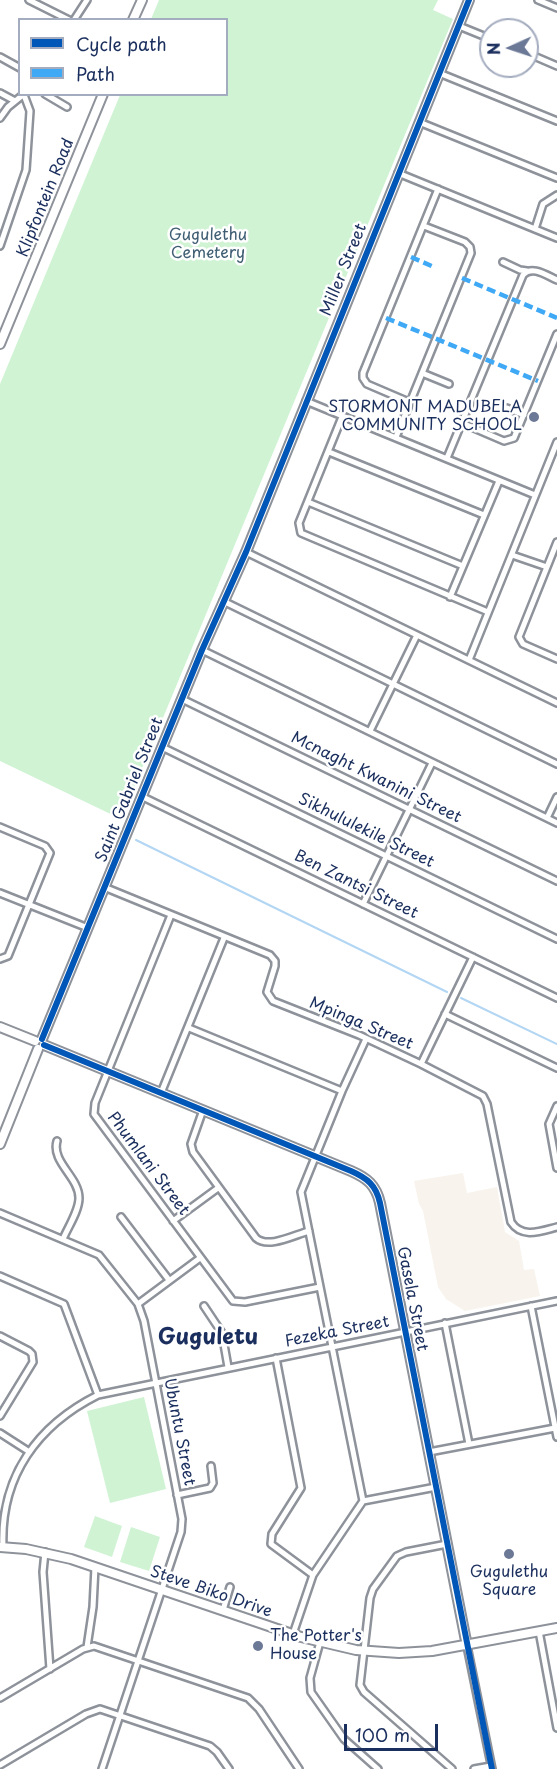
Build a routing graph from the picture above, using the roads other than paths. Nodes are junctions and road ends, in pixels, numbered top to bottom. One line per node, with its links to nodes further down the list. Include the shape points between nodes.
1 (28, 0): 7 (street)
2 (87, 0): 8 (street)
3 (142, 0): 9 (street)
4 (469, 0): 10 (street, Miller Street)
5 (538, 0): 6 (street)
6 (557, 8)
7 (65, 18)
8 (75, 18)
9 (135, 18)
10 (459, 26): 11 (street); 16 (street, Miller Street)
11 (479, 34)
12 (0, 57): 15 (street)
13 (539, 58): 14 (street)
14 (557, 66)
15 (18, 67)
16 (440, 73): 25 (street); 26 (street, Miller Street)
17 (0, 93): 22 (street)
18 (22, 96): 22 (street)
19 (24, 96): 34 (street, via 30,111 26,170)
20 (48, 96): 23 (street)
21 (102, 96): 39 (street, Klipfontein Road)
22 (15, 101): 24 (street)
23 (67, 107)
24 (0, 118)
25 (557, 121)
26 (419, 122): 27 (street, Miller Street); 28 (street)
27 (399, 173): 29 (street); 42 (street, Miller Street)
28 (557, 178)
29 (438, 189): 31 (street); 32 (street)
30 (557, 195): 32 (street, via 543,204)
31 (424, 226): 40 (street, via 465,242 471,251); 43 (street, via 362,376 370,386)
32 (535, 229): 33 (street)
33 (557, 238)
34 (0, 246)
35 (503, 262): 36 (street)
36 (527, 271): 37 (street); 47 (street)
37 (557, 280)
38 (557, 334): 45 (street)
39 (0, 344)
40 (422, 373): 41 (street); 43 (street)
41 (449, 384)
42 (305, 401): 46 (street); 57 (street, Miller Street)
43 (409, 402): 48 (street)
44 (507, 408): 45 (street)
45 (524, 415): 47 (street, via 510,441)
46 (342, 417): 48 (street); 50 (street)
47 (462, 423): 51 (street)
48 (396, 437): 51 (street)
49 (557, 442): 53 (street)
50 (329, 452): 54 (street); 55 (street)
51 (447, 459): 52 (street)
52 (499, 481): 53 (street); 55 (street)
53 (535, 495): 58 (street)
54 (308, 502): 59 (street); 61 (street, via 299,525 302,534)
55 (484, 515): 59 (street)
56 (557, 542): 60 (street)
57 (246, 552): 62 (street, Saint Gabriel Street); 64 (street)
58 (512, 555): 60 (street); 63 (street)
59 (463, 566): 61 (street)
60 (547, 567): 66 (street, via 519,638 523,644)
61 (450, 597): 63 (street)
62 (223, 601): 65 (street, Saint Gabriel Street); 68 (street)
63 (488, 612): 67 (street)
64 (417, 635): 67 (street); 68 (street)
65 (202, 650): 69 (street, Saint Gabriel Street); 71 (street)
66 (557, 659)
67 (469, 660): 70 (street)
68 (393, 685): 71 (street); 74 (street)
69 (182, 699): 72 (street, Saint Gabriel Street); 77 (street, Mcnaght Kwanini Street)
70 (557, 703)
71 (370, 731): 73 (street)
72 (162, 747): 75 (street, Saint Gabriel Street); 81 (street, Sikhululekile Street)
73 (432, 763): 77 (street); 78 (street)
74 (557, 764)
75 (142, 797): 83 (street, Saint Gabriel Street); 85 (street, Ben Zantsi Street)
76 (557, 797): 78 (street)
77 (409, 809): 81 (street); 82 (street, Mcnaght Kwanini Street)
78 (547, 818): 79 (street)
79 (557, 823)
80 (0, 827): 86 (street, via 50,850)
81 (386, 857): 85 (street); 90 (street, Sikhululekile Street)
82 (557, 881)
83 (105, 887): 87 (street, Mpinga Street); 88 (street, Saint Gabriel Street)
84 (0, 893): 86 (street)
85 (363, 904): 91 (street, Ben Zantsi Street)
86 (29, 905): 88 (street); 92 (street, via 8,956)
87 (171, 915): 89 (street, Mpinga Street); 101 (street, Phumlani Street)
88 (88, 928): 98 (street, Saint Gabriel Street)
89 (224, 938): 96 (street); 97 (street, Mpinga Street, via 273,958 267,992 273,1001)
90 (557, 939)
91 (472, 957): 93 (street, Ben Zantsi Street); 94 (street)
92 (0, 959)
93 (557, 998)
94 (445, 1014): 99 (street); 100 (street)
95 (0, 1027): 98 (street, Gasela Street)
96 (189, 1028): 102 (street); 103 (street)
97 (366, 1039): 99 (street, Mpinga Street); 102 (street)
98 (40, 1044): 101 (street, Gasela Street); 107 (street, Saint Gabriel Street)
99 (421, 1064): 114 (street, Mpinga Street, via 485,1099 514,1227 529,1233)
100 (557, 1068)
101 (107, 1071): 103 (street, Gasela Street); 113 (street, Phumlani Street, via 94,1114)
102 (342, 1090): 108 (street)
103 (161, 1093): 105 (street, Gasela Street)
104 (557, 1106): 109 (street, via 549,1128)
105 (203, 1110): 108 (street, Gasela Street); 110 (street, via 191,1148)
106 (57, 1141): 116 (street, via 56,1151 76,1185 79,1198)
107 (0, 1144)
108 (316, 1157): 115 (street, via 301,1192); 126 (street, Gasela Street, via 362,1176 378,1195)
109 (557, 1168)
110 (218, 1188): 113 (street); 115 (street, via 261,1242)
111 (0, 1213): 116 (street, Ubuntu Street)
112 (121, 1217): 119 (street)
113 (173, 1221): 117 (street, Phumlani Street)
114 (557, 1227)
115 (309, 1231): 120 (street)
116 (63, 1239): 122 (street, Ubuntu Street, via 99,1255)
117 (200, 1258): 119 (street); 120 (street, Phumlani Street, via 237,1303)
118 (0, 1276): 132 (street, via 64,1304)
119 (169, 1280): 122 (street)
120 (320, 1287): 128 (street)
121 (557, 1301): 124 (street, Fezeka Street)
122 (138, 1304): 131 (street, Ubuntu Street)
123 (204, 1306): 130 (street, via 222,1333)
124 (531, 1306): 125 (street, Fezeka Street); 134 (street)
125 (446, 1323): 126 (street, Fezeka Street); 137 (street)
126 (405, 1332): 128 (street, Fezeka Street); 139 (street, Gasela Street)
127 (0, 1336): 133 (street, via 32,1354 33,1362)
128 (332, 1347): 129 (street, Fezeka Street); 143 (street)
129 (276, 1358): 130 (street, Fezeka Street); 148 (street, via 301,1488 272,1534 271,1544)
130 (228, 1367): 131 (street, Fezeka Street)
131 (156, 1382): 132 (street, Fezeka Street); 142 (street, Ubuntu Street)
132 (98, 1395): 138 (street, Fezeka Street, via 61,1417)
133 (0, 1416)
134 (555, 1428): 136 (street); 137 (street)
135 (0, 1433): 138 (street)
136 (557, 1437)
137 (469, 1444): 139 (street)
138 (28, 1451): 145 (street, Fezeka Street, via 10,1490)
139 (429, 1452): 141 (street, Gasela Street)
140 (211, 1466): 142 (street, via 210,1488)
141 (436, 1487): 143 (street); 144 (street, Gasela Street)
142 (177, 1495): 150 (street, Ubuntu Street, via 182,1527)
143 (363, 1501): 148 (street)
144 (447, 1544): 156 (street, Gasela Street); 158 (street, via 406,1552 394,1559 371,1594)
145 (2, 1547): 146 (street, Steve Biko Drive)
146 (45, 1552): 147 (street, Steve Biko Drive); 160 (street)
147 (95, 1567): 150 (street, Steve Biko Drive); 157 (street)
148 (313, 1575): 154 (street)
149 (230, 1587): 151 (street)
150 (162, 1589): 151 (street, Steve Biko Drive); 159 (street, Ubuntu Street)
151 (223, 1610): 154 (street, Steve Biko Drive)
152 (557, 1628): 153 (street, Steve Biko Drive)
153 (539, 1632): 156 (street, Steve Biko Drive); 162 (street)
154 (293, 1634): 155 (street, Steve Biko Drive)
155 (320, 1642): 158 (street, Steve Biko Drive); 170 (street, via 310,1678 311,1692 344,1739)
156 (467, 1646): 158 (street, Steve Biko Drive, via 418,1652); 166 (street, Gasela Street)
157 (87, 1647): 159 (street); 160 (street)
158 (364, 1651): 171 (street, via 360,1684 364,1692)
159 (138, 1661): 163 (street, Ubuntu Street); 169 (street, via 252,1701)
160 (50, 1669): 161 (street)
161 (0, 1698)
162 (555, 1705): 164 (street)
163 (120, 1716): 165 (street, via 100,1709 92,1711); 167 (street, Ubuntu Street); 168 (street, via 210,1746)
164 (557, 1728)
165 (0, 1765)
166 (492, 1768): 172 (street)
167 (102, 1769)
168 (229, 1769)
169 (299, 1769)
170 (378, 1769)
171 (452, 1769)
172 (474, 1769)

